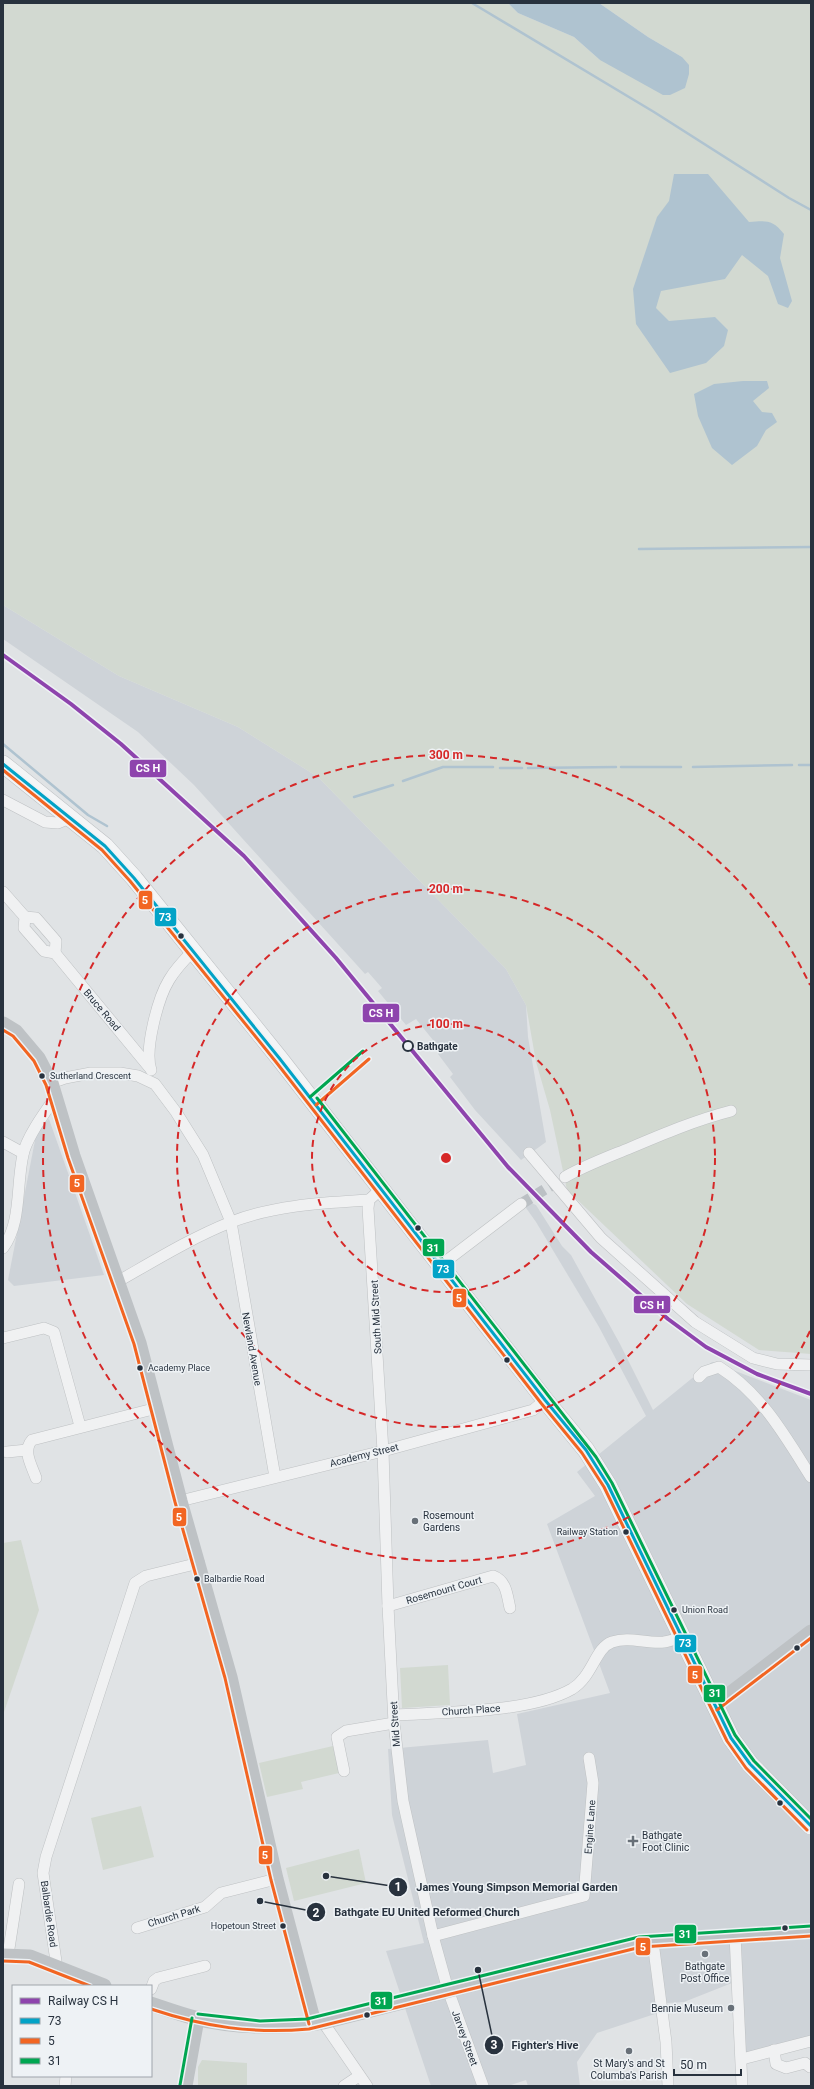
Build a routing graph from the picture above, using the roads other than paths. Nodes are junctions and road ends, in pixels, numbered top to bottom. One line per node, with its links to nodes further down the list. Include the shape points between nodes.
1 (3, 764): 3 (main road)
2 (3, 800): 3 (street, via 45,822 58,823)
3 (70, 818): 6 (main road, via 105,846)
4 (3, 892): 5 (street, Bruce Road)
5 (25, 916): 7 (street, Bruce Road, via 24,928 44,951); 7 (street, Bruce Road, via 36,918 56,941)
6 (193, 951): 9 (street, via 180,963 168,981 159,1004 153,1026); 18 (main road)
7 (55, 953): 9 (street, Bruce Road)
8 (3, 1024): 10 (main road, via 16,1032 38,1058)
9 (149, 1067): 11 (street)
10 (51, 1083): 11 (street, via 91,1073 120,1073 138,1076); 12 (main road)
11 (155, 1084): 20 (street, via 203,1155)
12 (55, 1098): 15 (street, via 42,1115); 23 (main road)
13 (731, 1111): 17 (street, via 660,1135 581,1168)
14 (3, 1142): 15 (street)
15 (23, 1153): 21 (street, via 14,1224)
16 (529, 1153): 25 (street, via 601,1238 695,1322 753,1358 777,1364)
17 (566, 1177)
18 (375, 1195): 20 (street, via 289,1207); 22 (main road); 32 (street, South Mid Street)
19 (521, 1204): 22 (street)
20 (231, 1222): 23 (street); 33 (street, Newland Avenue)
21 (3, 1248)
22 (441, 1265): 27 (main road)
23 (117, 1282): 28 (main road, via 139,1343)
24 (3, 1338): 29 (street, via 44,1328 54,1332)
25 (811, 1365)
26 (699, 1377): 34 (street, via 704,1372 718,1368 737,1379 770,1415)
27 (544, 1400): 32 (street, Academy Street, via 533,1410); 41 (main road, via 586,1450 608,1485)
28 (157, 1408): 29 (street); 36 (main road)
29 (80, 1426): 30 (street, via 32,1440)
30 (27, 1450): 31 (street); 35 (street)
31 (7, 1452)
32 (383, 1452): 33 (street, Academy Street); 39 (street, Mid Street)
33 (275, 1476): 36 (street, Academy Street)
34 (811, 1477)
35 (36, 1478)
36 (180, 1501): 37 (main road)
37 (199, 1563): 47 (main road, via 230,1677); 56 (street, Balbardie Road, via 146,1576 135,1583 46,1857 43,1873)
38 (507, 1604): 39 (street, Rosemount Court, via 504,1583 493,1576)
39 (388, 1606): 43 (street, Mid Street)
40 (811, 1632): 42 (main road)
41 (682, 1637): 42 (main road); 43 (street, Church Place, via 664,1642 625,1640 603,1646 588,1675 573,1688 546,1700)
42 (714, 1706): 46 (main road, via 731,1738 750,1764)
43 (395, 1719): 45 (street, Church Place, via 346,1731 338,1737); 52 (street, Mid Street, via 403,1801)
44 (589, 1758): 52 (street, Engine Lane, via 593,1783 584,1896)
45 (344, 1771)
46 (811, 1826)
47 (276, 1879): 49 (street, Church Park, via 221,1893 205,1907); 63 (main road)
48 (19, 1884): 54 (street)
49 (137, 1928)
50 (811, 1931): 51 (main road)
51 (735, 1935): 53 (main road); 66 (street)
52 (433, 1936): 60 (street, Mid Street)
53 (653, 1942): 60 (main road, via 640,1942); 73 (street, via 666,2042)
54 (5, 1955): 56 (main road, via 30,1957)
55 (205, 1966): 59 (street, via 158,1978)
56 (57, 1968): 57 (main road)
57 (81, 1982): 58 (main road)
58 (98, 1985)
59 (152, 1986)
60 (448, 1990): 63 (main road); 72 (street, Jarvey Street)
61 (152, 2004): 62 (main road)
62 (197, 2019): 63 (main road, via 266,2026); 69 (main road)
63 (318, 2023): 68 (street)
64 (811, 2041): 65 (street)
65 (774, 2050): 66 (street); 67 (street, via 776,2064 786,2068 805,2063)
66 (742, 2059): 74 (street)
67 (810, 2067)
68 (359, 2076): 70 (street); 71 (street)
69 (185, 2086)
70 (344, 2086)
71 (367, 2086)
72 (483, 2086)
73 (668, 2086)
74 (742, 2086)

